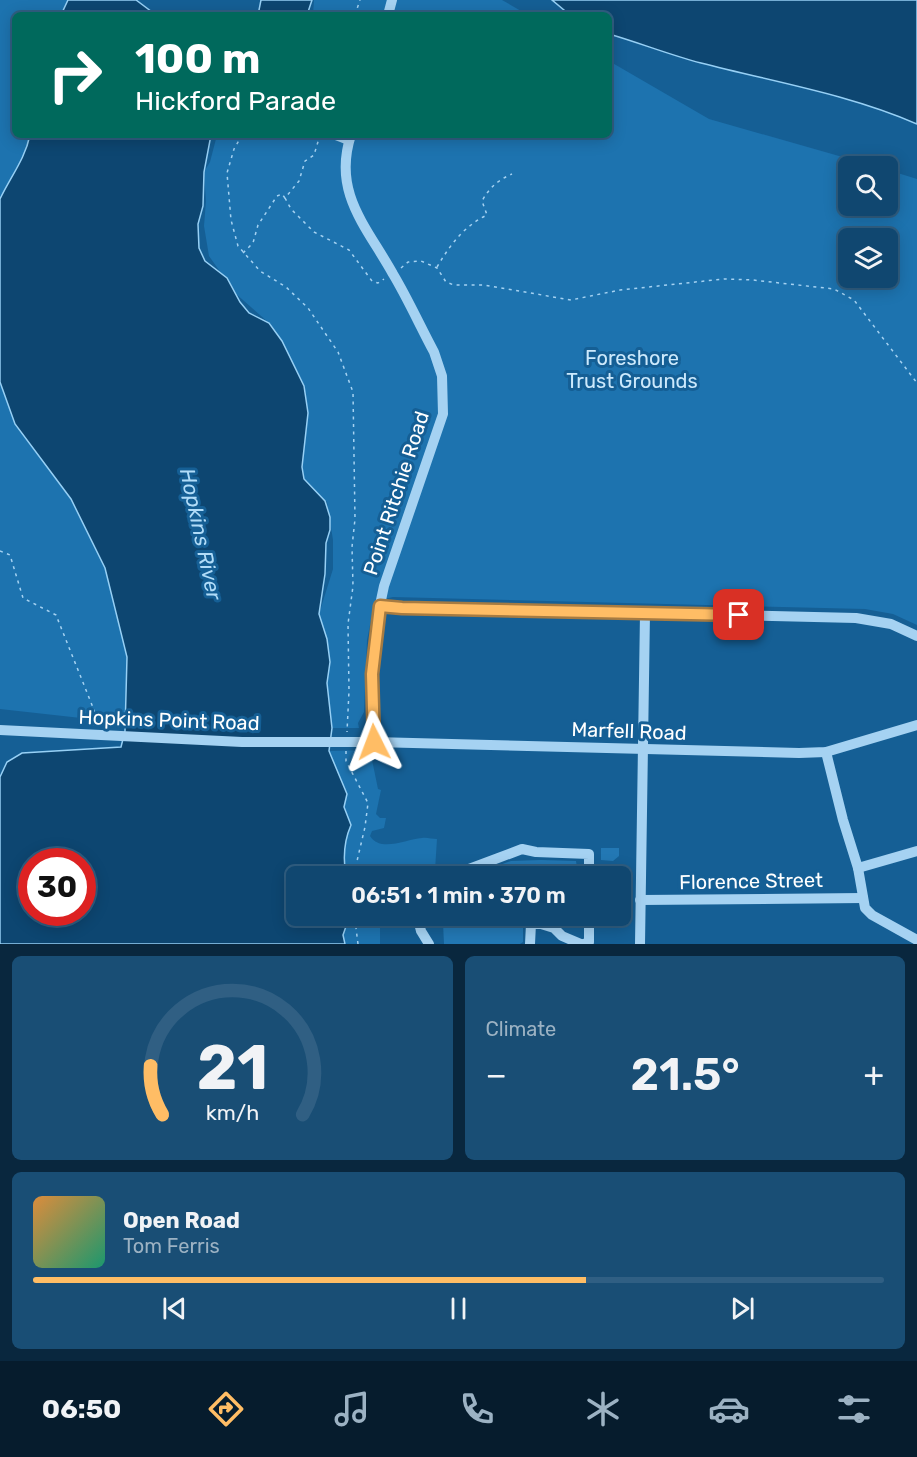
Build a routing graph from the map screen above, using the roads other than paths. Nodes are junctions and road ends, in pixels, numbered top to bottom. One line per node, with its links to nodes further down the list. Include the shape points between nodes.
1 (350, 138): 2 (street, Point Ritchie Road, via 345,165 352,206 393,274 438,362 444,404)
2 (380, 606): 3 (street); 8 (street, Point Ritchie Road, via 372,674)
3 (645, 613): 4 (street, via 856,618 891,624); 9 (street)
4 (917, 636)
5 (917, 724): 10 (street, Marfell Road)
6 (0, 730): 7 (street, Hopkins Point Road, via 242,742)
7 (341, 742): 8 (street, Marfell Road)
8 (374, 742): 9 (street, Marfell Road)
9 (644, 749): 10 (street, Marfell Road); 16 (street)
10 (825, 752): 14 (street)
11 (917, 851): 14 (street)
12 (477, 866): 13 (street, via 522,849 589,854)
13 (589, 866)
14 (858, 868): 15 (street)
15 (863, 898): 16 (street, Florence Street); 19 (street, via 872,915)
16 (640, 900): 23 (street)
17 (420, 926): 20 (street)
18 (589, 926): 22 (street, via 589,942)
19 (917, 940)
20 (429, 944)
21 (530, 944): 22 (street, via 531,924 554,928)
22 (582, 944)
23 (640, 944)

